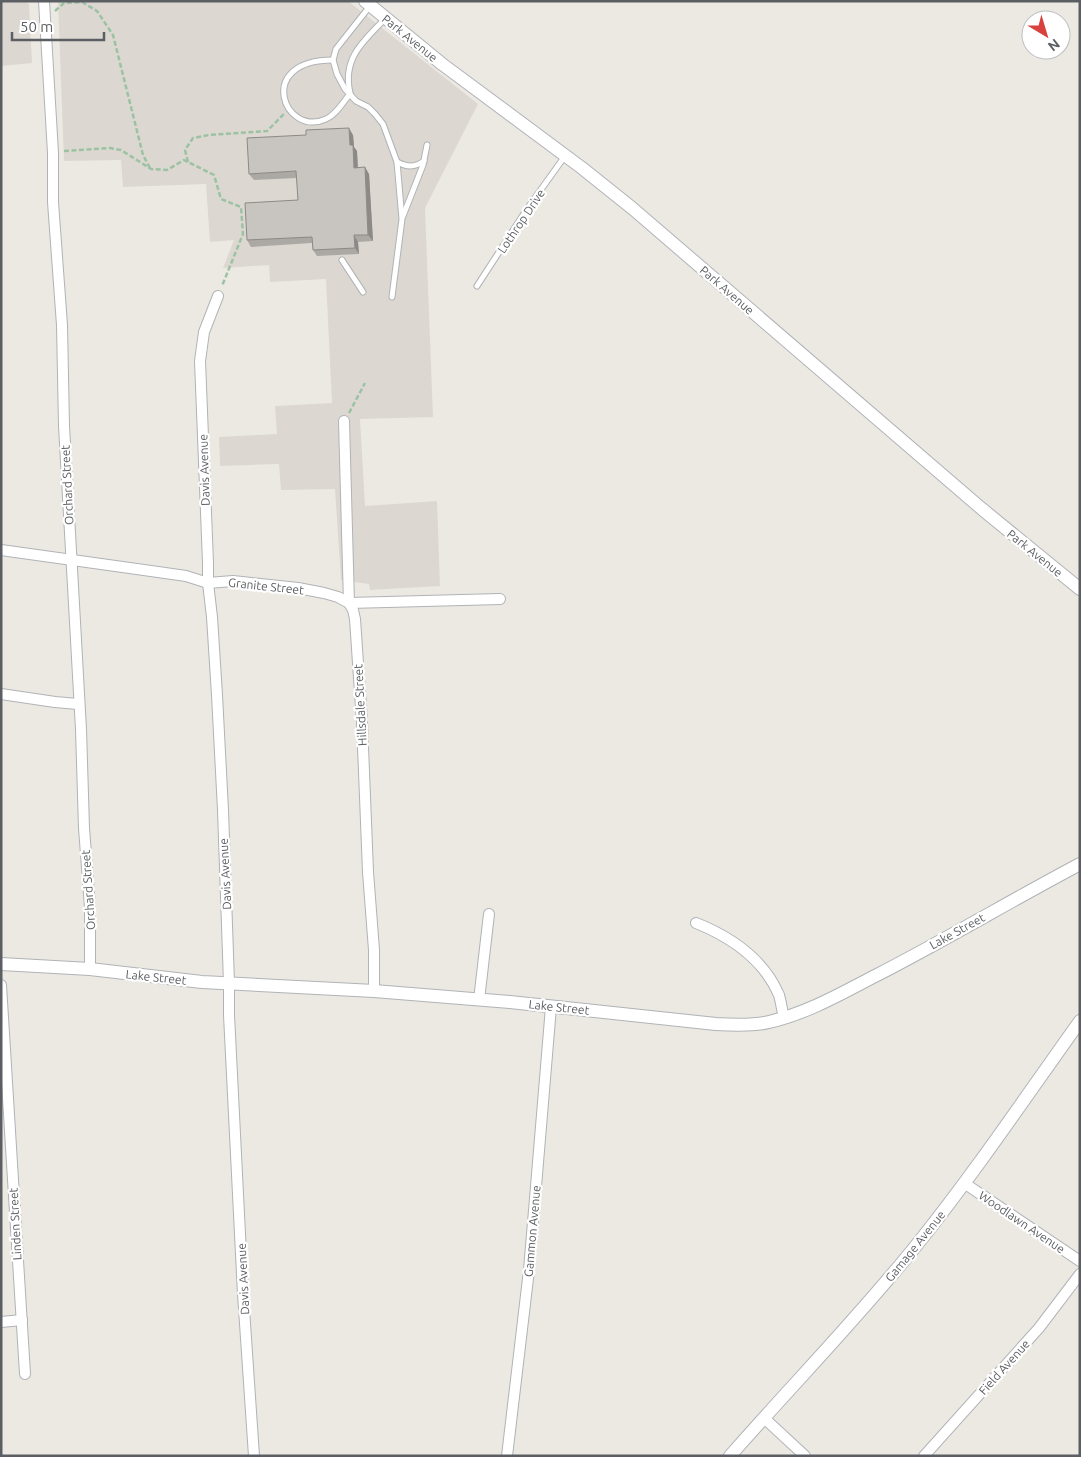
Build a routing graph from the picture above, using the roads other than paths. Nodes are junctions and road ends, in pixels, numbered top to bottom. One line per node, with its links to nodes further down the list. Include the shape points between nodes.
1 (44, 1): 18 (street, Orchard Street, via 62,325)
2 (368, 3): 3 (street, Park Avenue); 4 (lane, via 336,49)
3 (386, 18): 5 (lane, via 348,67); 7 (street, Park Avenue)
4 (333, 60): 5 (lane, via 337,74); 5 (lane, via 316,60 291,73 284,83 284,97 289,109 299,118 313,123 328,119)
5 (350, 94): 9 (lane, via 383,124)
6 (427, 145): 8 (lane)
7 (565, 156): 12 (lane, Lothrop Drive); 20 (street, Park Avenue, via 639,214 982,509)
8 (424, 161): 9 (lane, via 408,167); 10 (lane)
9 (397, 162): 10 (lane)
10 (402, 219): 15 (lane)
11 (342, 260): 13 (lane)
12 (477, 286)
13 (363, 292)
14 (218, 296): 19 (street, Davis Avenue, via 204,332 200,361)
15 (392, 297)
16 (344, 421): 22 (street, Hillsdale Street)
17 (1, 550): 18 (street, Granite Street)
18 (70, 560): 19 (street, Granite Street, via 186,576); 24 (street, Orchard Street)
19 (208, 583): 22 (street, Granite Street, via 234,581 290,587 324,593); 30 (street, Davis Avenue, via 218,695)
20 (1080, 589)
21 (500, 599): 22 (street, Granite Street)
22 (349, 603): 32 (street, Hillsdale Street, via 355,619 362,722)
23 (1, 694): 24 (street)
24 (78, 704): 29 (street, Orchard Street, via 90,907)
25 (1080, 864): 35 (street, Lake Street, via 833,998)
26 (489, 914): 33 (street)
27 (696, 923): 35 (street, via 743,948 754,958 778,992)
28 (1, 964): 29 (street, Lake Street)
29 (90, 969): 30 (street, Lake Street)
30 (230, 983): 32 (street, Lake Street); 44 (street, Davis Avenue, via 243,1294)
31 (1, 985): 40 (street, Linden Street)
32 (374, 991): 33 (street, Lake Street)
33 (479, 1000): 34 (street, Lake Street)
34 (551, 1006): 35 (street, Lake Street, via 733,1025); 45 (street, Gammon Avenue, via 529,1270)
35 (784, 1018)
36 (1080, 1021): 37 (street, Gamage Avenue)
37 (964, 1183): 38 (street, Woodlawn Avenue); 43 (street, Gamage Avenue, via 888,1280)
38 (1080, 1261)
39 (1080, 1274): 48 (street, Field Avenue, via 1039,1328)
40 (22, 1320): 41 (street); 42 (street, Linden Street)
41 (1, 1322)
42 (25, 1374)
43 (764, 1418): 46 (street, Gamage Avenue); 47 (street)
44 (254, 1456)
45 (507, 1456)
46 (730, 1456)
47 (805, 1456)
48 (924, 1456)

